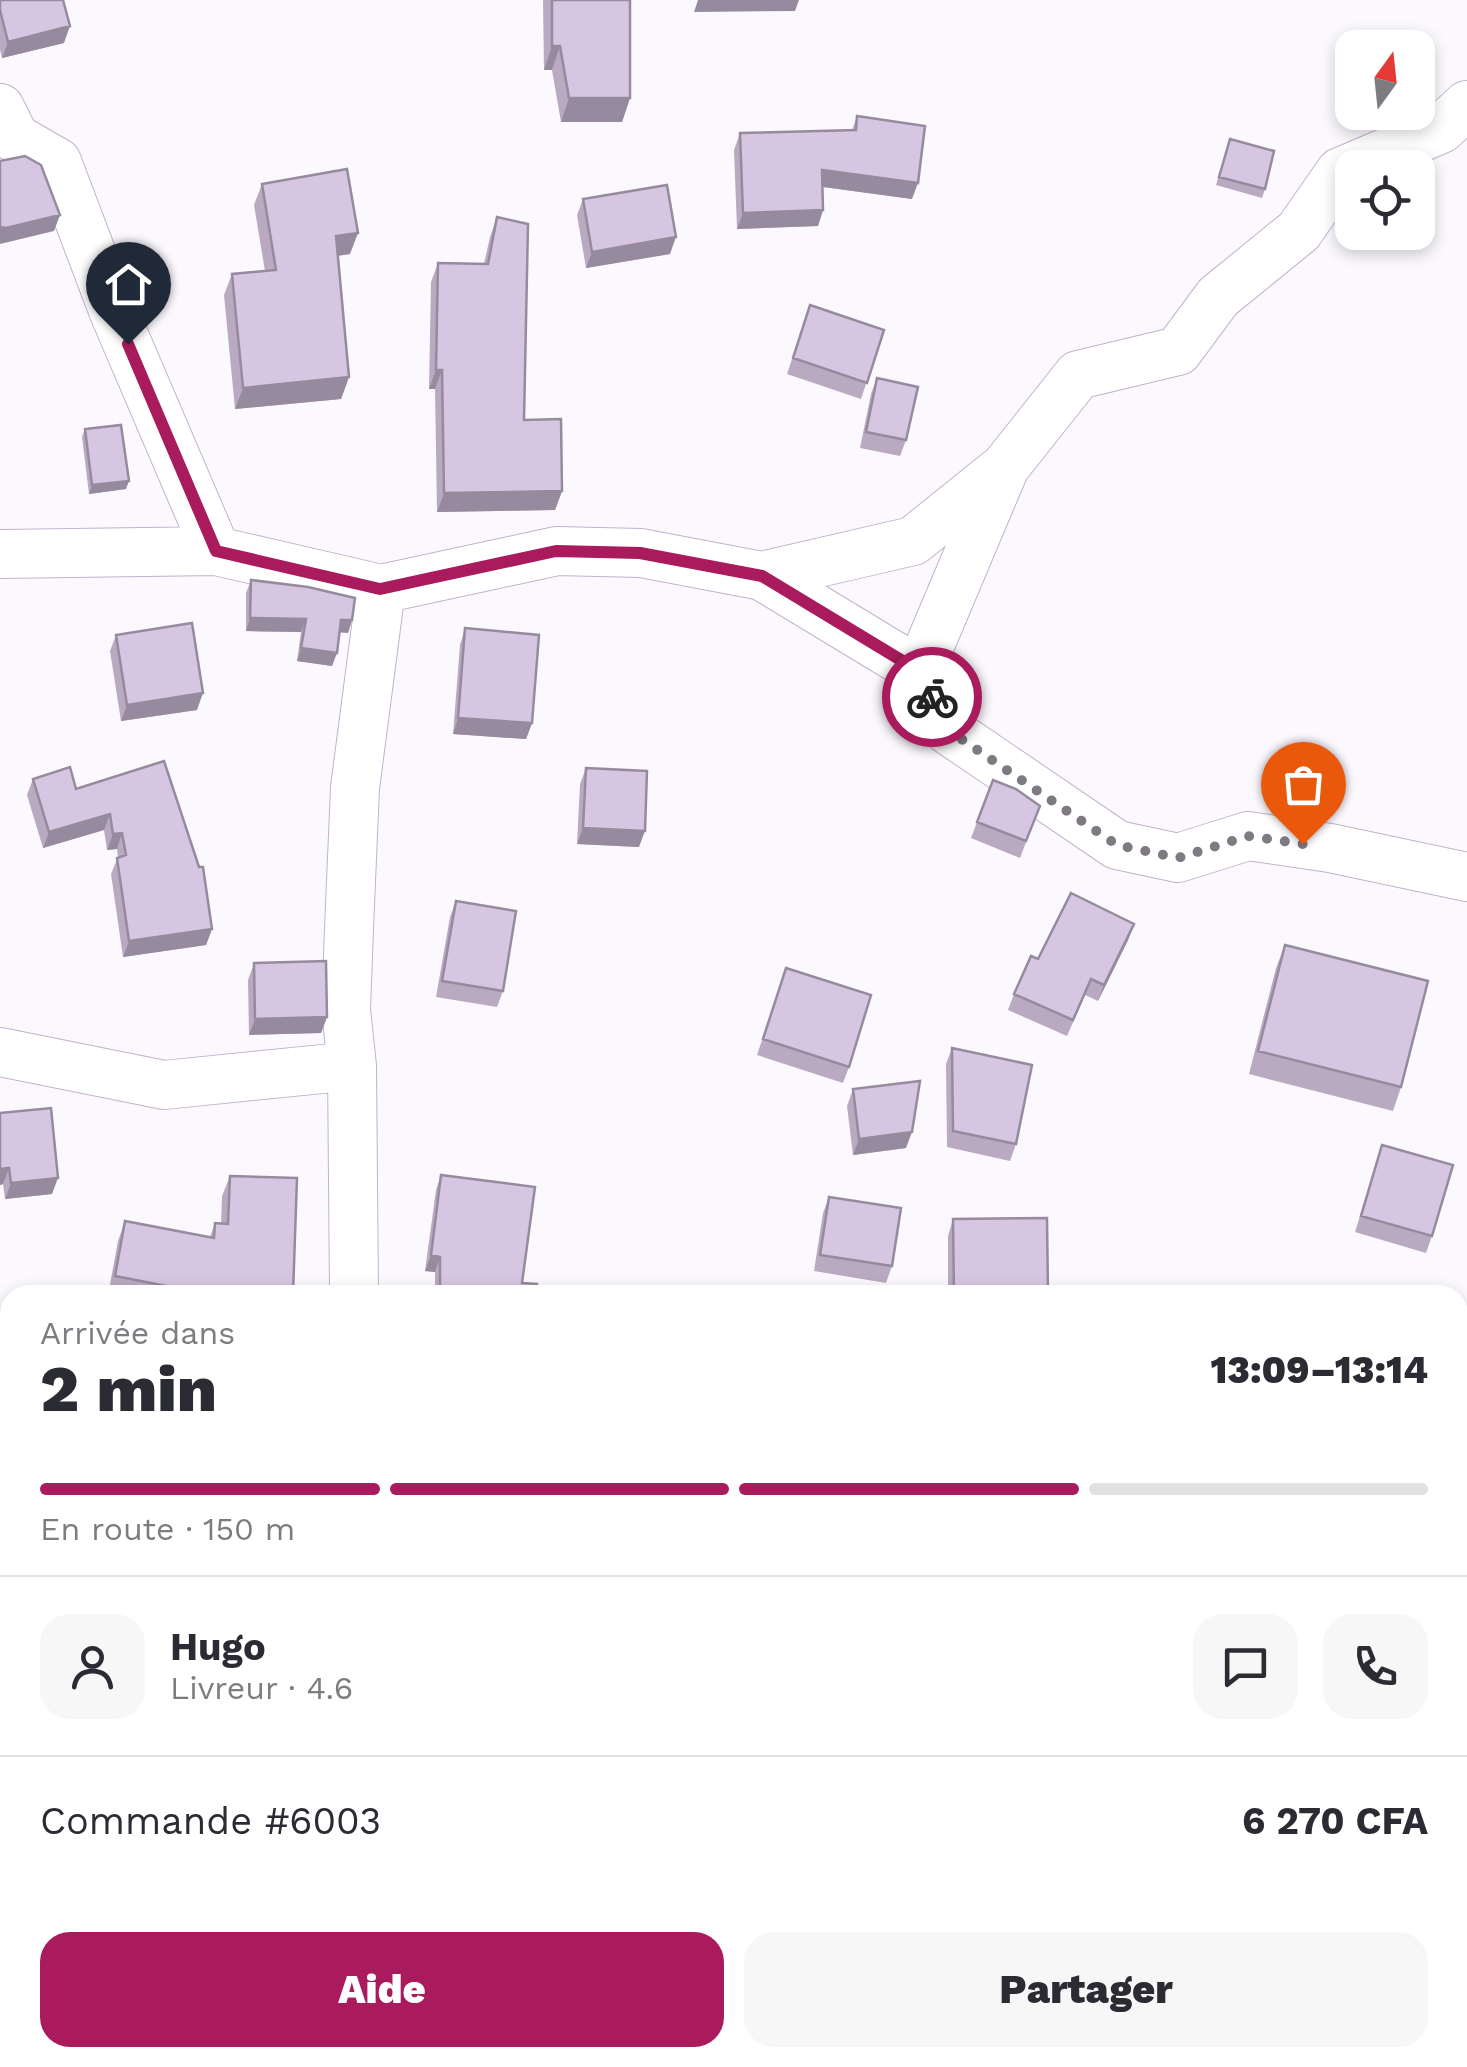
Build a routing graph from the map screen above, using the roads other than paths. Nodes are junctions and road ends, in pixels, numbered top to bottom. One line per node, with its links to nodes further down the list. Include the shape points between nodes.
1 (1467, 105): 3 (street, via 1441,129 1340,172 1299,232 1218,296 1178,352 1078,376)
2 (0, 108): 4 (street, via 15,138 57,162)
3 (1004, 467): 6 (street, via 913,541); 8 (street)
4 (216, 551): 5 (street); 7 (street)
5 (0, 554)
6 (762, 576): 7 (street, via 640,553 556,551); 8 (street)
7 (380, 589): 11 (street, via 355,788 346,1010)
8 (919, 671): 9 (street, via 948,730 1117,845 1178,858 1248,836)
9 (1467, 877)
10 (0, 1052): 11 (street, via 164,1085)
11 (352, 1066): 12 (street)
12 (354, 1285)

